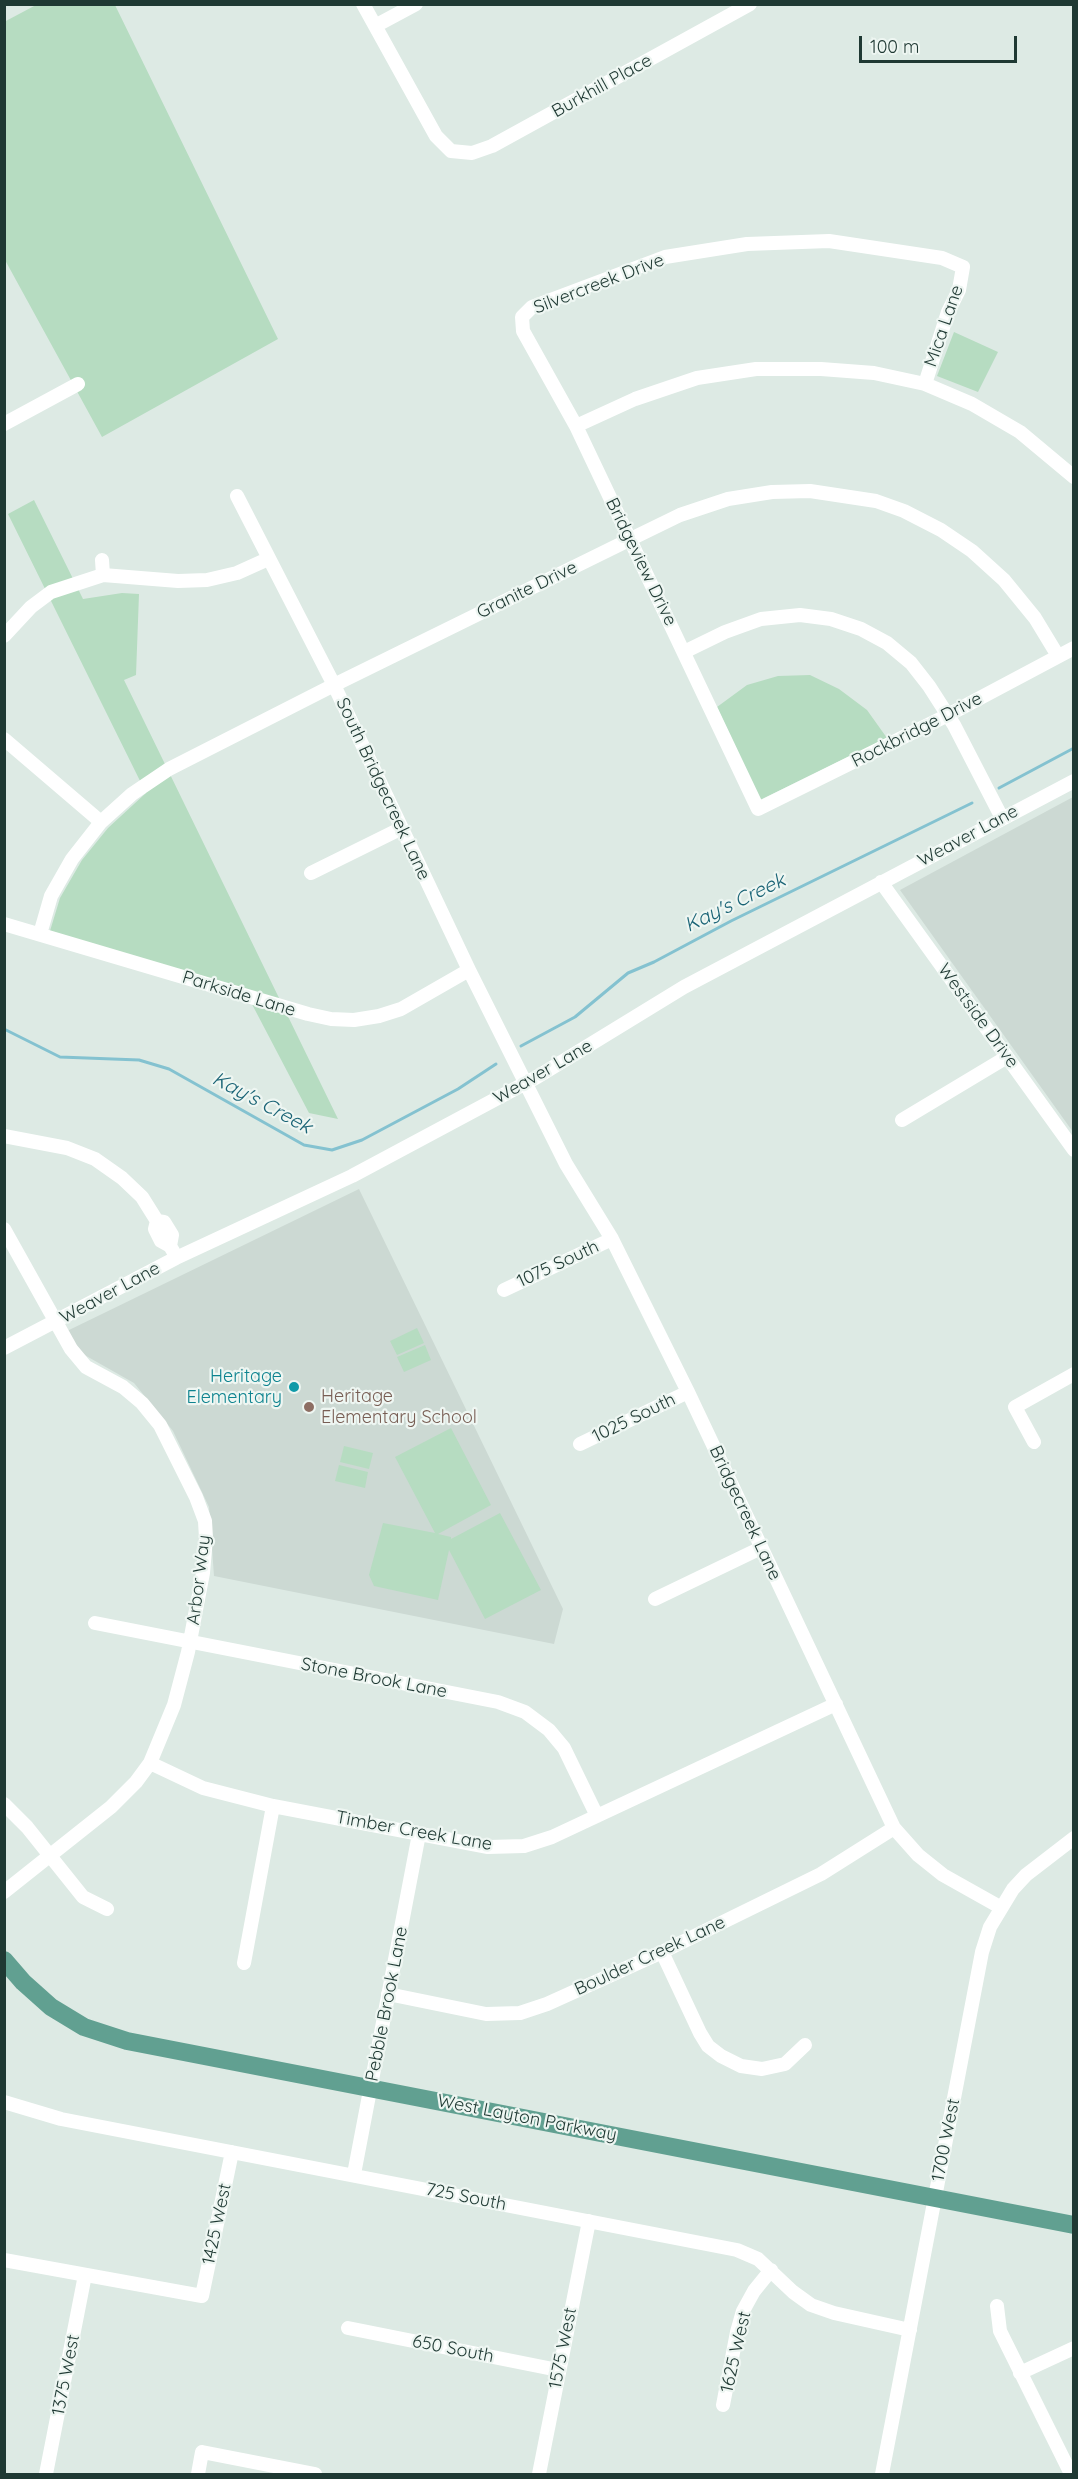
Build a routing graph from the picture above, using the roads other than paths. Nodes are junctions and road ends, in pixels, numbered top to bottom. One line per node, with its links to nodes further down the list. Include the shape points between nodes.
1 (363, 4): 4 (street)
2 (416, 4): 4 (street)
3 (750, 4): 4 (street, Burkhill Place, via 492,146 472,153 451,151 436,136)
4 (375, 26)
5 (963, 267): 6 (street, Silvercreek Drive, via 942,258 829,241 747,244 665,257 532,307); 8 (street, Mica Lane, via 959,290)
6 (522, 317): 10 (street, Bridgeview Drive, via 523,331)
7 (78, 384): 9 (street)
8 (925, 384): 10 (street, via 874,373 756,369 697,378 635,399); 11 (street, via 972,404 1020,432)
9 (4, 424)
10 (576, 426): 13 (street, Bridgeview Drive)
11 (1074, 477)
12 (237, 496): 14 (street, South Bridgecreek Lane)
13 (629, 540): 19 (street, Bridgeview Drive); 20 (street, Granite Drive, via 680,515 728,499 772,492 810,490 876,501 941,530 972,551 1004,580 1035,618); 21 (street, Granite Drive)
14 (268, 559): 16 (street, via 237,573 207,580); 21 (street, South Bridgecreek Lane)
15 (102, 560): 16 (street)
16 (103, 575): 17 (street, via 51,592)
17 (4, 636)
18 (1074, 648): 20 (street, Rockbridge Drive)
19 (684, 652): 22 (street, via 761,619 800,615 831,619 887,643 911,663); 25 (street, Bridgeview Drive)
20 (1058, 656): 22 (street, Rockbridge Drive)
21 (334, 685): 27 (street, Granite Drive, via 169,769 132,794); 28 (street, South Bridgecreek Lane)
22 (948, 716): 25 (street, Rockbridge Drive); 26 (street)
23 (4, 739): 27 (street)
24 (1074, 781): 26 (street, Weaver Lane)
25 (758, 809)
26 (1002, 818): 30 (street, Weaver Lane)
27 (101, 822): 32 (street, Granite Drive, via 72,859 51,896)
28 (402, 828): 29 (street); 33 (street, South Bridgecreek Lane)
29 (311, 873)
30 (881, 882): 34 (street, Westside Drive); 35 (street, Weaver Lane, via 684,987)
31 (4, 924): 32 (street, Parkside Lane)
32 (40, 934): 33 (street, Parkside Lane, via 331,1019 354,1020 401,1009)
33 (469, 970): 35 (street, South Bridgecreek Lane)
34 (1007, 1057): 36 (street); 38 (street, Westside Drive)
35 (526, 1083): 40 (street, Bridgecreek Lane, via 566,1164); 42 (street, Weaver Lane, via 345,1179)
36 (902, 1120)
37 (4, 1136): 42 (street, via 67,1148 95,1159 122,1178 142,1197 157,1221 155,1229 161,1241 170,1246)
38 (1074, 1150)
39 (4, 1229): 41 (street, Arbor Way)
40 (612, 1239): 43 (street, 1075 South); 47 (street, Bridgecreek Lane)
41 (9, 1248): 44 (street, Arbor Way)
42 (176, 1258): 44 (street, Weaver Lane)
43 (504, 1290)
44 (56, 1321): 45 (street, Weaver Lane); 53 (street, Arbor Way, via 86,1367 123,1387 160,1425 196,1497 205,1521 206,1538)
45 (4, 1348)
46 (1074, 1374): 48 (street, via 1015,1407)
47 (688, 1392): 49 (street, 1025 South); 50 (street, Bridgecreek Lane)
48 (1034, 1442)
49 (580, 1444)
50 (761, 1548): 51 (street); 54 (street, Bridgecreek Lane)
51 (655, 1599)
52 (95, 1623): 53 (street, Stone Brook Lane)
53 (191, 1642): 55 (street, Arbor Way, via 174,1705); 58 (street, Stone Brook Lane, via 498,1702 525,1712 549,1730 564,1748)
54 (836, 1704): 58 (street, Timber Creek Lane); 59 (street, Bridgecreek Lane)
55 (150, 1763): 57 (street, Timber Creek Lane, via 203,1788); 62 (street, Arbor Way, via 111,1807)
56 (4, 1804): 62 (street)
57 (273, 1806): 60 (street, Timber Creek Lane); 68 (street)
58 (597, 1816): 60 (street, Timber Creek Lane, via 524,1846 488,1847)
59 (894, 1827): 64 (street, Bridgecreek Lane, via 918,1855 943,1875); 66 (street, Boulder Creek Lane, via 821,1874)
60 (419, 1834): 69 (street, Pebble Brook Lane)
61 (1074, 1838): 64 (street, 1700 West, via 1026,1875)
62 (49, 1856): 63 (street, Arbor Way); 65 (street, via 83,1897)
63 (4, 1892)
64 (1000, 1907): 75 (street, 1700 West, via 981,1952)
65 (107, 1909)
66 (662, 1952): 69 (street, Boulder Creek Lane, via 520,2013 486,2014); 70 (street, via 700,2033 721,2056 741,2066 762,2069 785,2064)
67 (4, 1960): 71 (main road, West Layton Parkway, via 51,2007 84,2027 127,2041)
68 (243, 1963)
69 (388, 1994): 71 (street, Pebble Brook Lane)
70 (805, 2045)
71 (371, 2087): 74 (street, Pebble Brook Lane); 75 (main road, West Layton Parkway)
72 (4, 2102): 73 (street, 725 South, via 61,2119)
73 (232, 2152): 74 (street, 725 South); 80 (street, 1425 West, via 202,2296)
74 (354, 2174): 76 (street, 725 South)
75 (936, 2198): 77 (main road, West Layton Parkway); 83 (street, 1700 West)
76 (589, 2221): 79 (street, 725 South, via 737,2250); 85 (street, 1575 West)
77 (1074, 2225)
78 (4, 2260): 80 (street)
79 (771, 2270): 83 (street, 725 South, via 811,2305); 87 (street, 1625 West, via 743,2311)
80 (85, 2275): 88 (street, 1375 West)
81 (997, 2306): 86 (street, via 1000,2331)
82 (348, 2328): 85 (street, 650 South)
83 (910, 2330): 92 (street, 1700 West)
84 (1074, 2348): 86 (street)
85 (558, 2370): 91 (street, 1575 West)
86 (1020, 2373): 93 (street)
87 (723, 2405)
88 (46, 2475)
89 (198, 2475): 90 (street, via 202,2452)
90 (315, 2475)
91 (539, 2475)
92 (882, 2475)
93 (1071, 2475)

